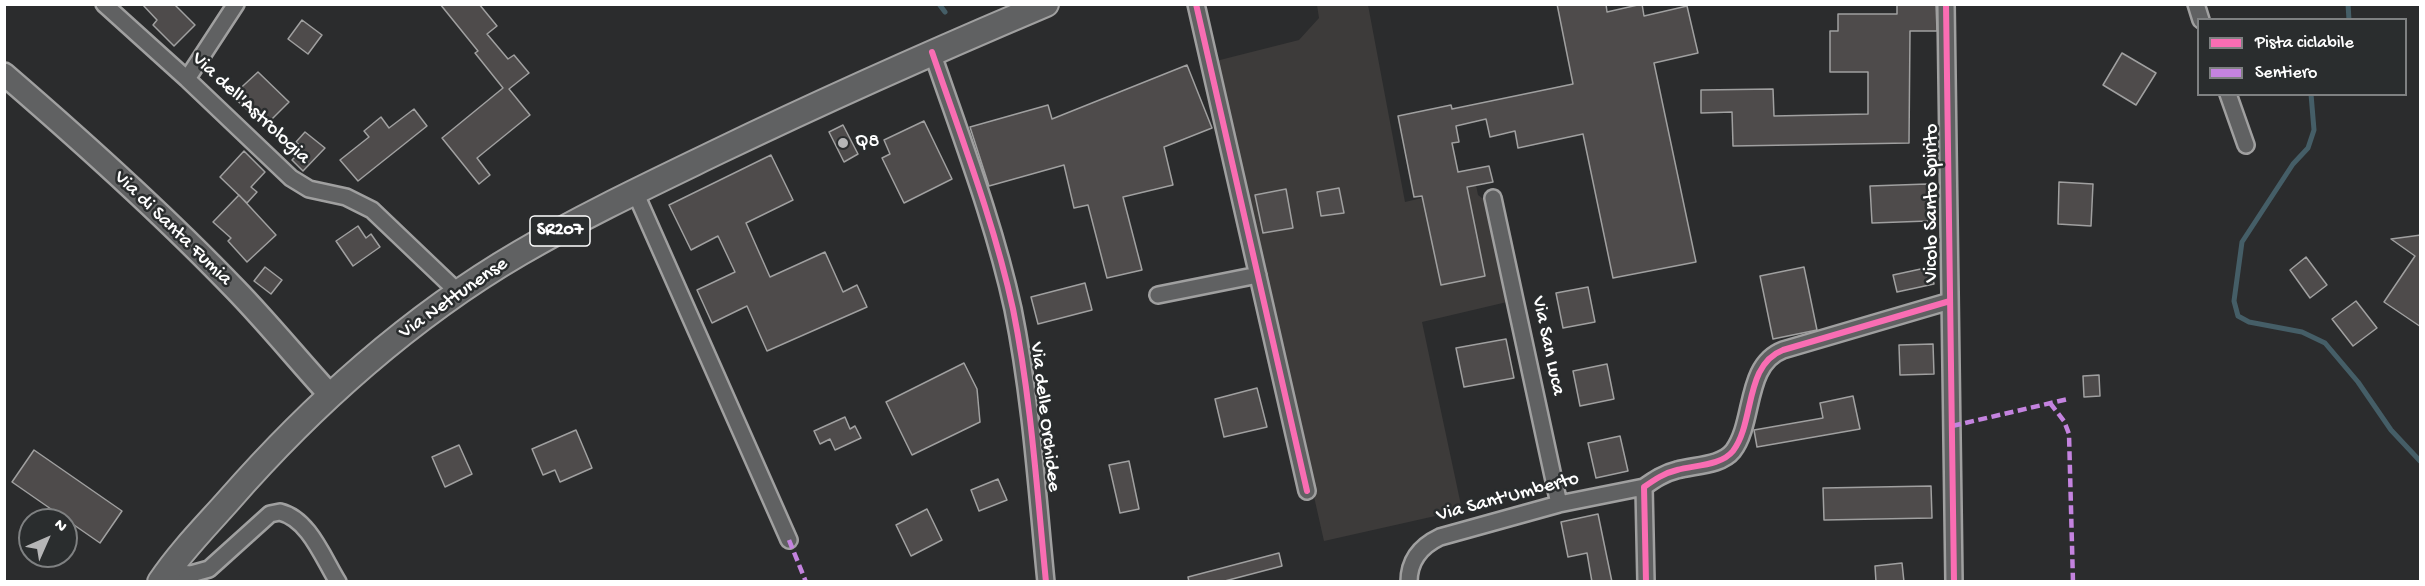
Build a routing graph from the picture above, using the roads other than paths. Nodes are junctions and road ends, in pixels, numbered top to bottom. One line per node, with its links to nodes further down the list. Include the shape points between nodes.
1 (104, 4): 8 (street, Via dell'Astrologia)
2 (236, 4): 8 (street)
3 (1046, 4): 6 (main road, Via Nettunense / SR207)
4 (1196, 4): 13 (street)
5 (1947, 4): 16 (street, Vicolo Santo Spirito)
6 (932, 52): 11 (main road, Via Nettunense / SR207); 24 (street, Via delle Orchidee, via 989,220 1013,310)
7 (4, 74): 17 (street, Via di Santa Fumia, via 200,253)
8 (187, 79): 14 (street, Via dell'Astrologia, via 291,178 309,189 366,206)
9 (2229, 96): 10 (street)
10 (2246, 145)
11 (635, 192): 14 (main road, Via Nettunense / SR207, via 519,253); 21 (street)
12 (1493, 198): 20 (street, Via San Luca)
13 (1257, 275): 15 (street); 19 (street)
14 (459, 293): 17 (main road, Via Nettunense / SR207)
15 (1158, 295)
16 (1950, 301): 18 (street, Via Sant'Umberto, via 1779,351 1762,369 1737,444 1730,454 1671,472); 27 (street, Vicolo Santo Spirito)
17 (330, 395): 22 (main road, Via Nettunense / SR207, via 272,450)
18 (1644, 487): 20 (street, Via Sant'Umberto); 26 (street)
19 (1306, 491)
20 (1559, 504): 25 (street, Via Sant'Umberto, via 1433,540 1416,556)
21 (789, 540)
22 (163, 577): 23 (street, via 209,569 270,514 280,512 306,530)
23 (338, 582)
24 (1046, 582)
25 (1408, 582)
26 (1646, 582)
27 (1954, 582)

